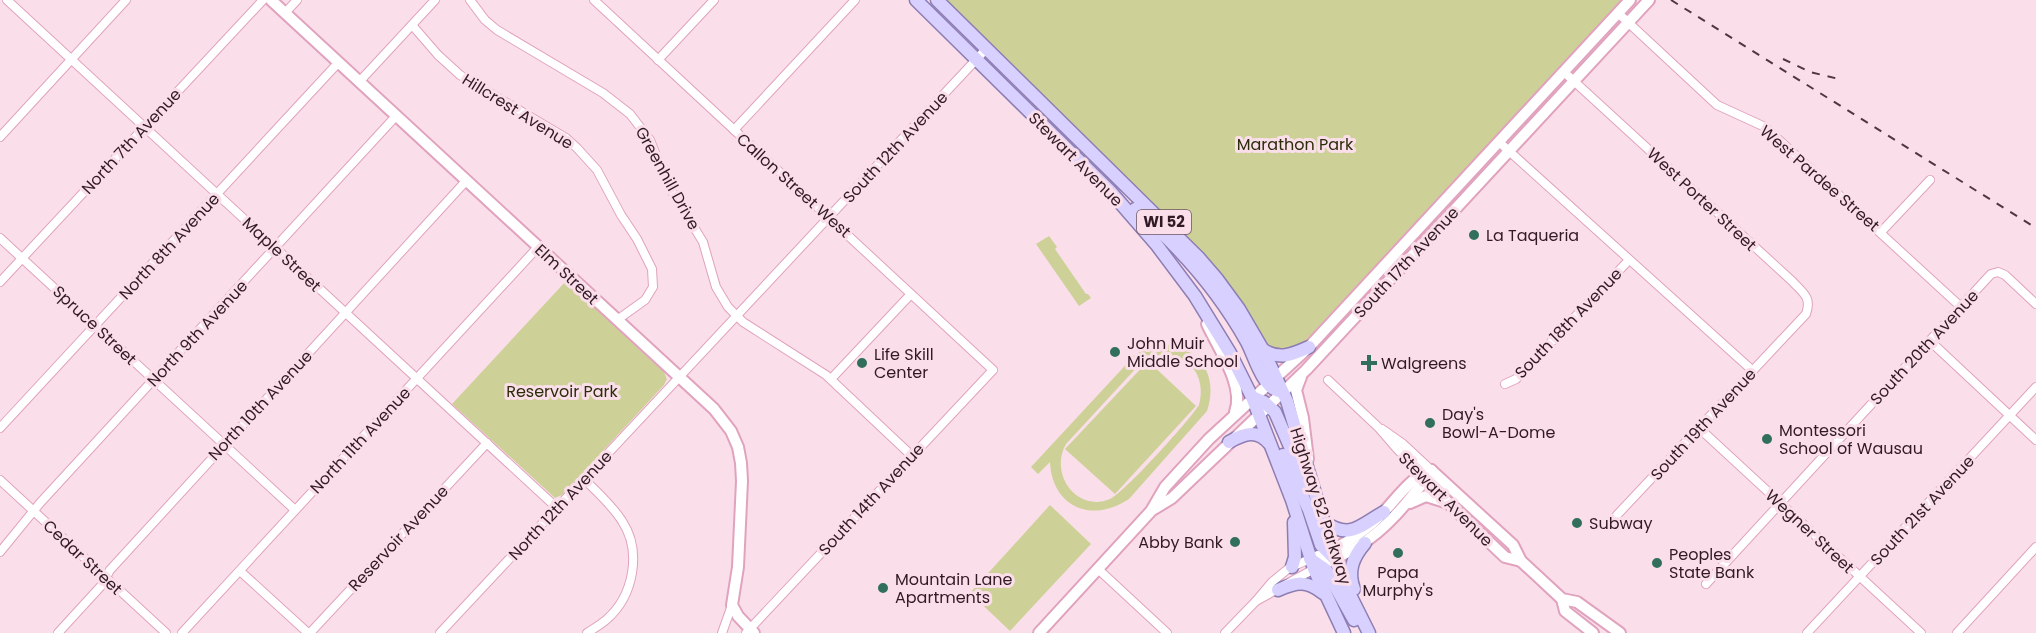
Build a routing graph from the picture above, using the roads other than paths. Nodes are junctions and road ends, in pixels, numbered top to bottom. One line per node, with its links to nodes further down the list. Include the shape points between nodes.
1 (7, 0): 21 (street, Maple Street)
2 (126, 0): 21 (street)
3 (263, 0): 28 (street, North 7th Avenue)
4 (271, 0): 15 (main road, Elm Street)
5 (297, 0): 15 (street)
6 (435, 0): 18 (street)
7 (470, 0): 50 (street, Greenhill Drive, via 497,30 603,93 630,114 650,140 668,185 703,242 716,286)
8 (594, 0): 22 (street, Callon Street West)
9 (714, 0): 22 (street)
10 (855, 0): 29 (street)
11 (916, 0): 20 (main road, Stewart Avenue / WI 52)
12 (937, 0): 19 (main road, Stewart Avenue / WI 52)
13 (1630, 0): 16 (main road, South 17th Avenue)
14 (1649, 0): 17 (main road, South 17th Avenue)
15 (285, 13): 23 (main road, Elm Street)
16 (1618, 13): 17 (street, West Pardee Street); 24 (main road, South 17th Avenue)
17 (1628, 23): 25 (main road, South 17th Avenue); 38 (street, West Pardee Street, via 1718,105 1765,127)
18 (412, 25): 26 (street); 51 (street, Hillcrest Avenue, via 460,75 566,138 597,170 653,275 653,287 645,300)
19 (987, 48): 20 (street, South 12th Avenue); 56 (main road, Stewart Avenue / WI 52, via 1198,257 1239,309)
20 (977, 59): 35 (main road, Stewart Avenue / WI 52); 37 (street, South 12th Avenue)
21 (71, 60): 28 (street, Maple Street); 30 (street)
22 (658, 60): 29 (street, Callon Street West)
23 (338, 63): 26 (main road, Elm Street); 36 (street, North 8th Avenue)
24 (1564, 72): 25 (street, West Porter Street); 31 (main road, South 17th Avenue)
25 (1574, 81): 32 (main road, South 17th Avenue); 53 (street, West Porter Street, via 1806,296 1806,314)
26 (359, 82): 27 (main road, Elm Street)
27 (396, 116): 34 (main road, Elm Street); 41 (street, North 9th Avenue)
28 (145, 127): 36 (street, Maple Street); 42 (street, North 7th Avenue)
29 (734, 130): 37 (street, Callon Street West)
30 (0, 136)
31 (1499, 141): 32 (street); 55 (main road, South 17th Avenue)
32 (1509, 151): 43 (street); 58 (main road, South 17th Avenue)
33 (1930, 180): 38 (street)
34 (466, 181): 40 (main road, Elm Street); 49 (street, North 10th Avenue)
35 (1110, 191): 46 (main road, Stewart Avenue / WI 52); 64 (main road, via 1147,219 1210,287)
36 (217, 194): 41 (street, Maple Street); 52 (street, North 8th Avenue)
37 (830, 217): 45 (street, Callon Street West); 50 (street, South 12th Avenue)
38 (1881, 232): 48 (street, West Pardee Street)
39 (0, 238): 42 (street, Spruce Street)
40 (538, 247): 51 (main road, Elm Street); 62 (street, North 11th Avenue)
41 (275, 248): 49 (street, Maple Street); 61 (street, North 9th Avenue)
42 (22, 258): 44 (street, North 7th Avenue); 52 (street, Spruce Street)
43 (1629, 260): 59 (street); 66 (street, South 18th Avenue, via 1516,379)
44 (0, 282)
45 (911, 294): 57 (street, Callon Street West); 63 (street)
46 (1195, 296): 69 (main road, Stewart Avenue / WI 52); 72 (main road, via 1234,383 1238,399)
47 (2036, 304): 48 (street, South 20th Avenue, via 1998,272)
48 (1961, 307): 54 (street, South 20th Avenue)
49 (345, 313): 62 (street, Maple Street); 79 (street, North 10th Avenue)
50 (736, 317): 60 (street, South 12th Avenue); 63 (street, Greenhill Drive)
51 (617, 320): 60 (main road, Elm Street)
52 (96, 325): 61 (street, Spruce Street); 74 (street, North 8th Avenue)
53 (1788, 333): 59 (street, South 19th Avenue)
54 (1930, 341): 73 (street); 88 (street, South 20th Avenue)
55 (1308, 347): 56 (main road, via 1282,357); 64 (main road, South 17th Avenue)
56 (1263, 350): 64 (main road, Stewart Avenue / WI 52)
57 (993, 370): 81 (street, South 14th Avenue)
58 (1306, 370): 68 (main road, South 17th Avenue); 83 (main road, via 1296,390)
59 (1753, 370): 75 (street, South 19th Avenue)
60 (679, 378): 84 (street, North 12th Avenue); 114 (main road, Elm Street, via 720,416 738,447 742,481)
61 (154, 379): 79 (street, Spruce Street); 94 (street, North 9th Avenue)
62 (416, 379): 78 (street, Maple Street); 92 (street, North 11th Avenue)
63 (831, 380): 81 (street, Greenhill Drive)
64 (1272, 380): 68 (main road, Highway 52 Parkway / WI 52); 69 (main road, South 17th Avenue)
65 (1328, 380): 82 (street, Stewart Avenue)
66 (1505, 384)
67 (2036, 387): 73 (street, South 21st Avenue)
68 (1282, 392): 70 (main road, South 17th Avenue); 83 (main road, Highway 52 Parkway / WI 52)
69 (1252, 397): 70 (main road); 71 (main road, Highway 52 Parkway / WI 52); 72 (main road, South 17th Avenue)
70 (1269, 405): 71 (main road, South 17th Avenue); 87 (main road)
71 (1259, 414): 77 (main road, South 17th Avenue); 80 (main road, Highway 52 Parkway / WI 52); 101 (main road, via 1272,428 1321,545)
72 (1234, 415): 93 (main road, South 17th Avenue, via 1165,487)
73 (2010, 416): 76 (street); 108 (street, South 21st Avenue)
74 (0, 428)
75 (1699, 428): 88 (street, Wegner Street); 96 (street, South 19th Avenue)
76 (2036, 440)
77 (1229, 442): 80 (main road, via 1251,433 1262,436); 93 (main road, South 17th Avenue, via 1172,498)
78 (487, 443): 91 (street, Maple Street); 119 (street, Reservoir Avenue)
79 (224, 444): 92 (street, Spruce Street); 107 (street, North 10th Avenue)
80 (1272, 447): 86 (main road, Highway 52 Parkway / WI 52)
81 (912, 456): 115 (street, South 14th Avenue)
82 (1426, 474): 89 (main road, Stewart Avenue); 90 (main road); 95 (main road); 102 (main road, Stewart Avenue, via 1514,545)
83 (1310, 477): 87 (main road, Highway 52 Parkway / WI 52)
84 (584, 479): 91 (street, North 12th Avenue); 121 (street, via 624,523 633,553 631,580 621,603)
85 (0, 480): 94 (street, Cedar Street)
86 (1292, 500): 103 (main road, Highway 52 Parkway / WI 52); 104 (main road)
87 (1317, 501): 97 (main road, Highway 52 Parkway / WI 52)
88 (1779, 503): 108 (street, Wegner Street); 109 (street, South 20th Avenue)
89 (1450, 505): 90 (main road, via 1426,496); 102 (main road, Stewart Avenue, via 1505,557)
90 (1405, 506): 98 (main road)
91 (557, 508): 120 (street, North 12th Avenue)
92 (295, 510): 106 (street, North 11th Avenue)
93 (1151, 511): 105 (main road, South 17th Avenue)
94 (34, 512): 100 (street, North 9th Avenue); 107 (street, Cedar Street)
95 (1384, 512): 97 (main road, via 1345,532); 101 (main road)
96 (1617, 515)
97 (1324, 522): 101 (main road, Highway 52 Parkway / WI 52)
98 (1365, 543): 101 (main road); 128 (main road, via 1354,560 1351,575)
99 (2036, 547): 133 (street)
100 (0, 552)
101 (1331, 554): 103 (main road); 128 (main road, Highway 52 Parkway / WI 52)
102 (1521, 561): 112 (main road, Stewart Avenue)
103 (1315, 564): 104 (street); 110 (street); 111 (main road, Highway 52 Parkway / WI 52); 127 (main road)
104 (1292, 567): 113 (street, via 1270,583)
105 (1098, 569): 123 (main road, South 17th Avenue); 124 (street)
106 (240, 571): 118 (street, North 11th Avenue); 119 (street)
107 (105, 577): 116 (street, North 10th Avenue); 117 (street, Cedar Street)
108 (1860, 577): 131 (street, South 21st Avenue); 132 (street, Wegner Street)
109 (1706, 584)
110 (1278, 590): 111 (main road, via 1305,583); 113 (street)
111 (1325, 595): 126 (main road, Highway 52 Parkway / WI 52)
112 (1562, 599): 129 (main road, Stewart Avenue, via 1566,613); 130 (main road, Stewart Avenue, via 1577,602)
113 (1256, 601): 125 (street)
114 (732, 606): 115 (main road); 122 (street, Elm Street)
115 (750, 632)
116 (58, 633)
117 (166, 633)
118 (182, 633)
119 (309, 633)
120 (440, 633)
121 (587, 633)
122 (722, 633)
123 (1039, 633)
124 (1167, 633)
125 (1225, 633)
126 (1344, 633)
127 (1364, 633)
128 (1369, 633)
129 (1593, 633)
130 (1620, 633)
131 (1807, 633)
132 (1921, 633)
133 (1957, 633)

